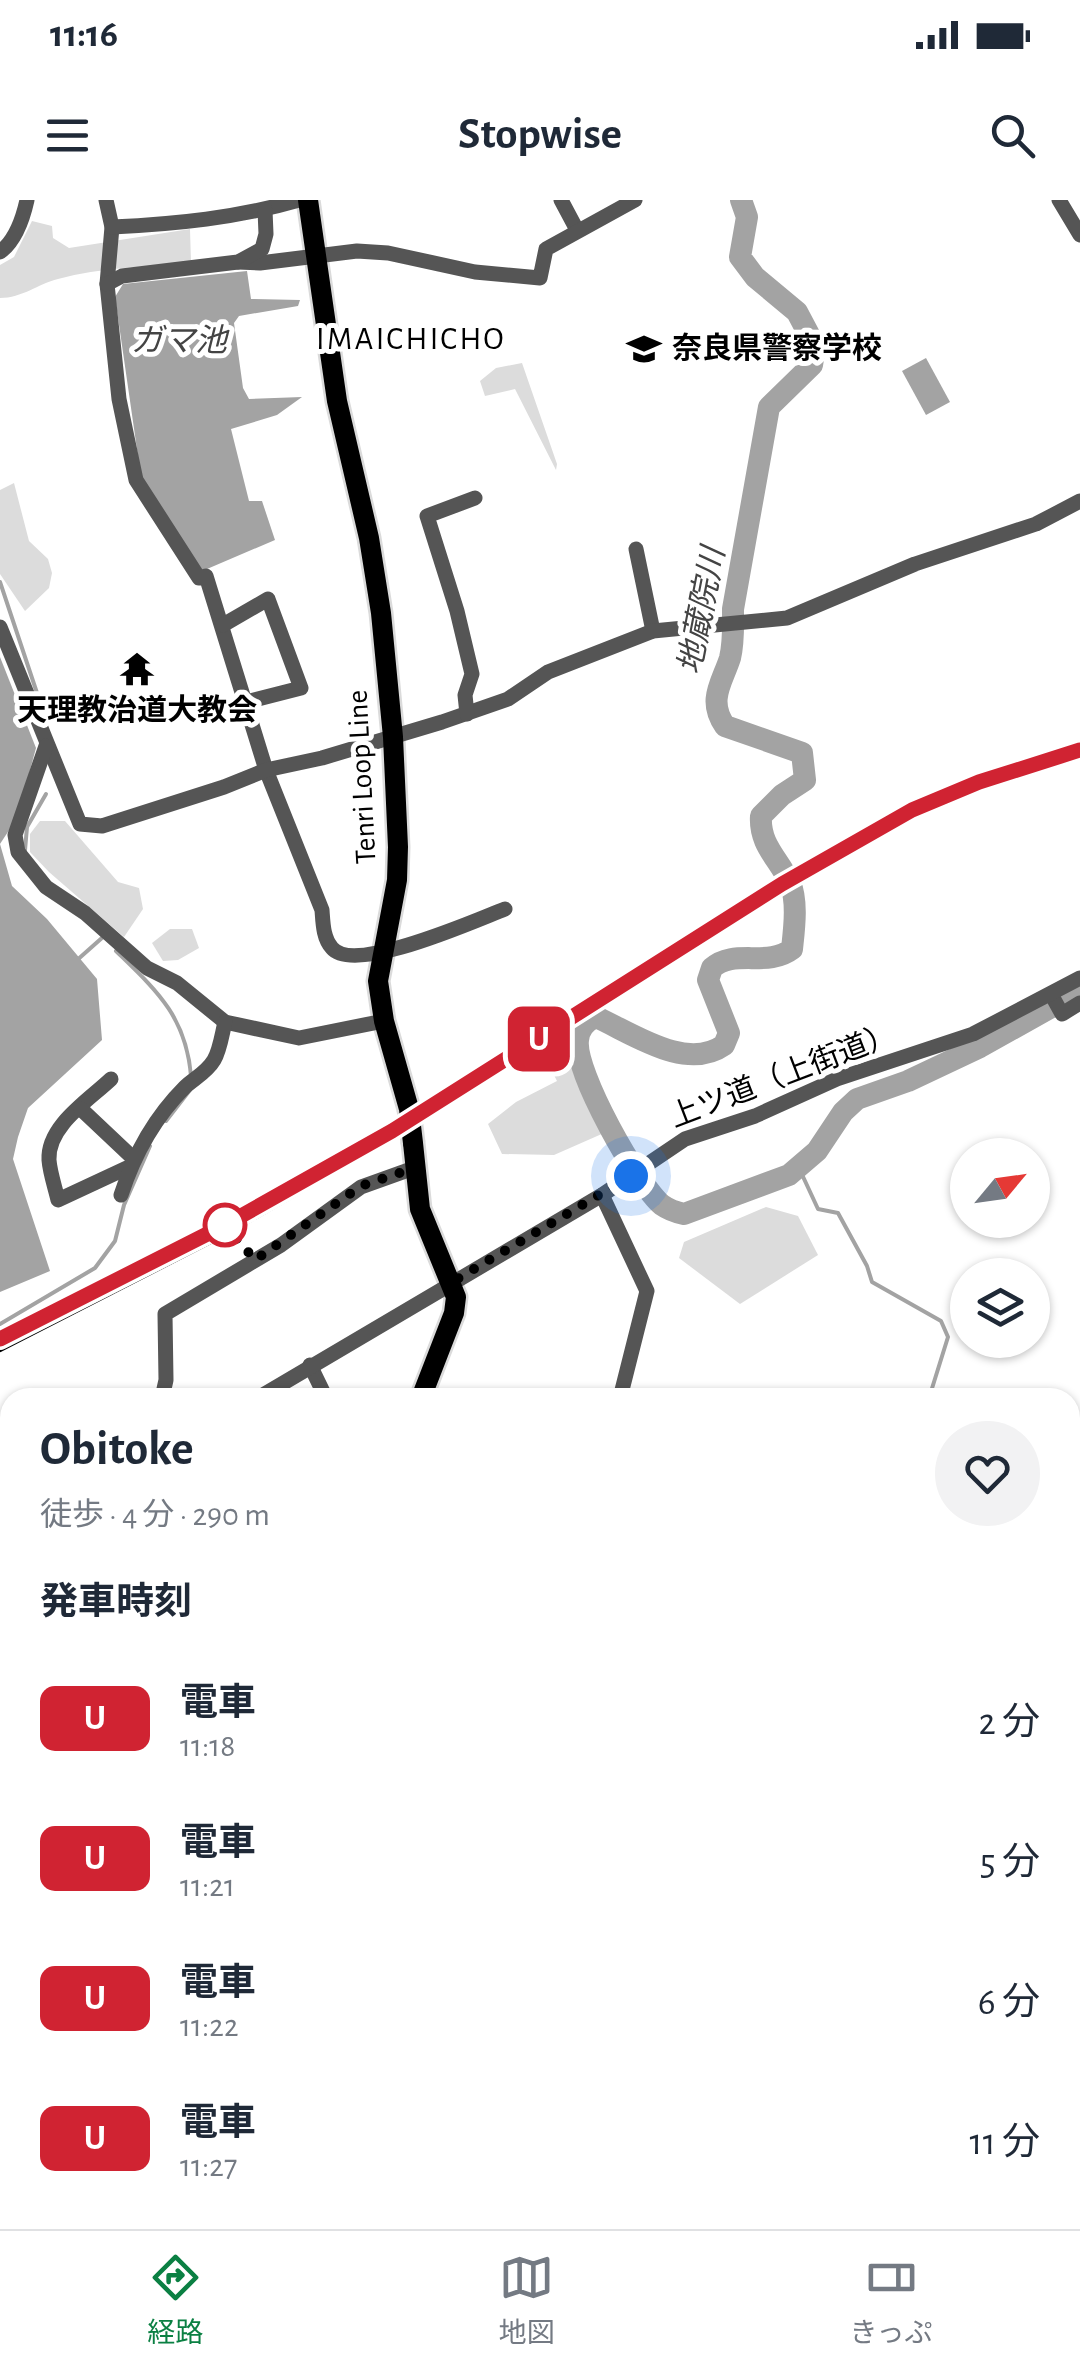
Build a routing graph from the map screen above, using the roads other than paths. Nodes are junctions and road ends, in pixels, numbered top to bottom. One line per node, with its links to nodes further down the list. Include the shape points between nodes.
1 (27, 200): 12 (street)
2 (106, 200): 9 (street)
3 (299, 200): 8 (street)
4 (308, 200): 13 (main road, Tenri Loop Line)
5 (561, 200): 10 (street)
6 (630, 201): 10 (street)
7 (1070, 202): 11 (street)
8 (266, 210): 9 (street); 14 (street, via 262,250)
9 (112, 226): 15 (street)
10 (577, 230): 13 (street, via 546,249 540,278 388,253)
11 (1080, 235)
12 (0, 252)
13 (315, 256): 14 (street); 24 (main road, Tenri Loop Line, via 337,401 375,575)
14 (238, 262): 15 (street, via 122,276)
15 (108, 284): 19 (street, via 136,480 199,578 206,576)
16 (475, 498): 23 (street, via 427,516 472,674)
17 (1080, 501): 21 (street, via 805,612)
18 (636, 549): 21 (street)
19 (222, 625): 22 (street); 22 (street, via 268,599 301,688)
20 (0, 627): 25 (street)
21 (654, 631): 23 (street, via 548,672 508,699)
22 (246, 702): 26 (street)
23 (467, 714): 24 (street)
24 (393, 737): 26 (street); 28 (main road, Tenri Loop Line, via 397,880)
25 (46, 746): 26 (street, via 80,824 102,826); 33 (street, via 16,835 18,852 46,887)
26 (266, 770): 28 (street, via 332,950)
27 (505, 909): 28 (street)
28 (380, 953): 32 (main road, Tenri Loop Line)
29 (1080, 978): 30 (street, 上ツ道（上街道）)
30 (1055, 1001): 31 (street, via 1062,1014); 39 (street, 上ツ道（上街道）, via 685,1139)
31 (1080, 1004)
32 (384, 1021): 33 (street, via 299,1038); 37 (main road, Tenri Loop Line, bridge, via 409,1109)
33 (225, 1022): 36 (street, via 215,1059 148,1134)
34 (111, 1079): 35 (street)
35 (81, 1109): 36 (street); 36 (street, via 53,1138 48,1158 58,1200)
36 (132, 1163): 38 (street)
37 (414, 1168): 40 (main road, Tenri Loop Line, via 426,1228); 42 (street, via 361,1186 280,1245 165,1314)
38 (121, 1195)
39 (602, 1195): 40 (street, 上ツ道（上街道）); 46 (street, via 647,1291)
40 (452, 1282): 41 (street, 上ツ道（上街道）); 45 (main road, via 454,1313)
41 (310, 1365): 43 (street, 上ツ道（上街道）); 44 (street)
42 (164, 1388)
43 (274, 1388)
44 (321, 1388)
45 (425, 1388)
46 (623, 1388)

